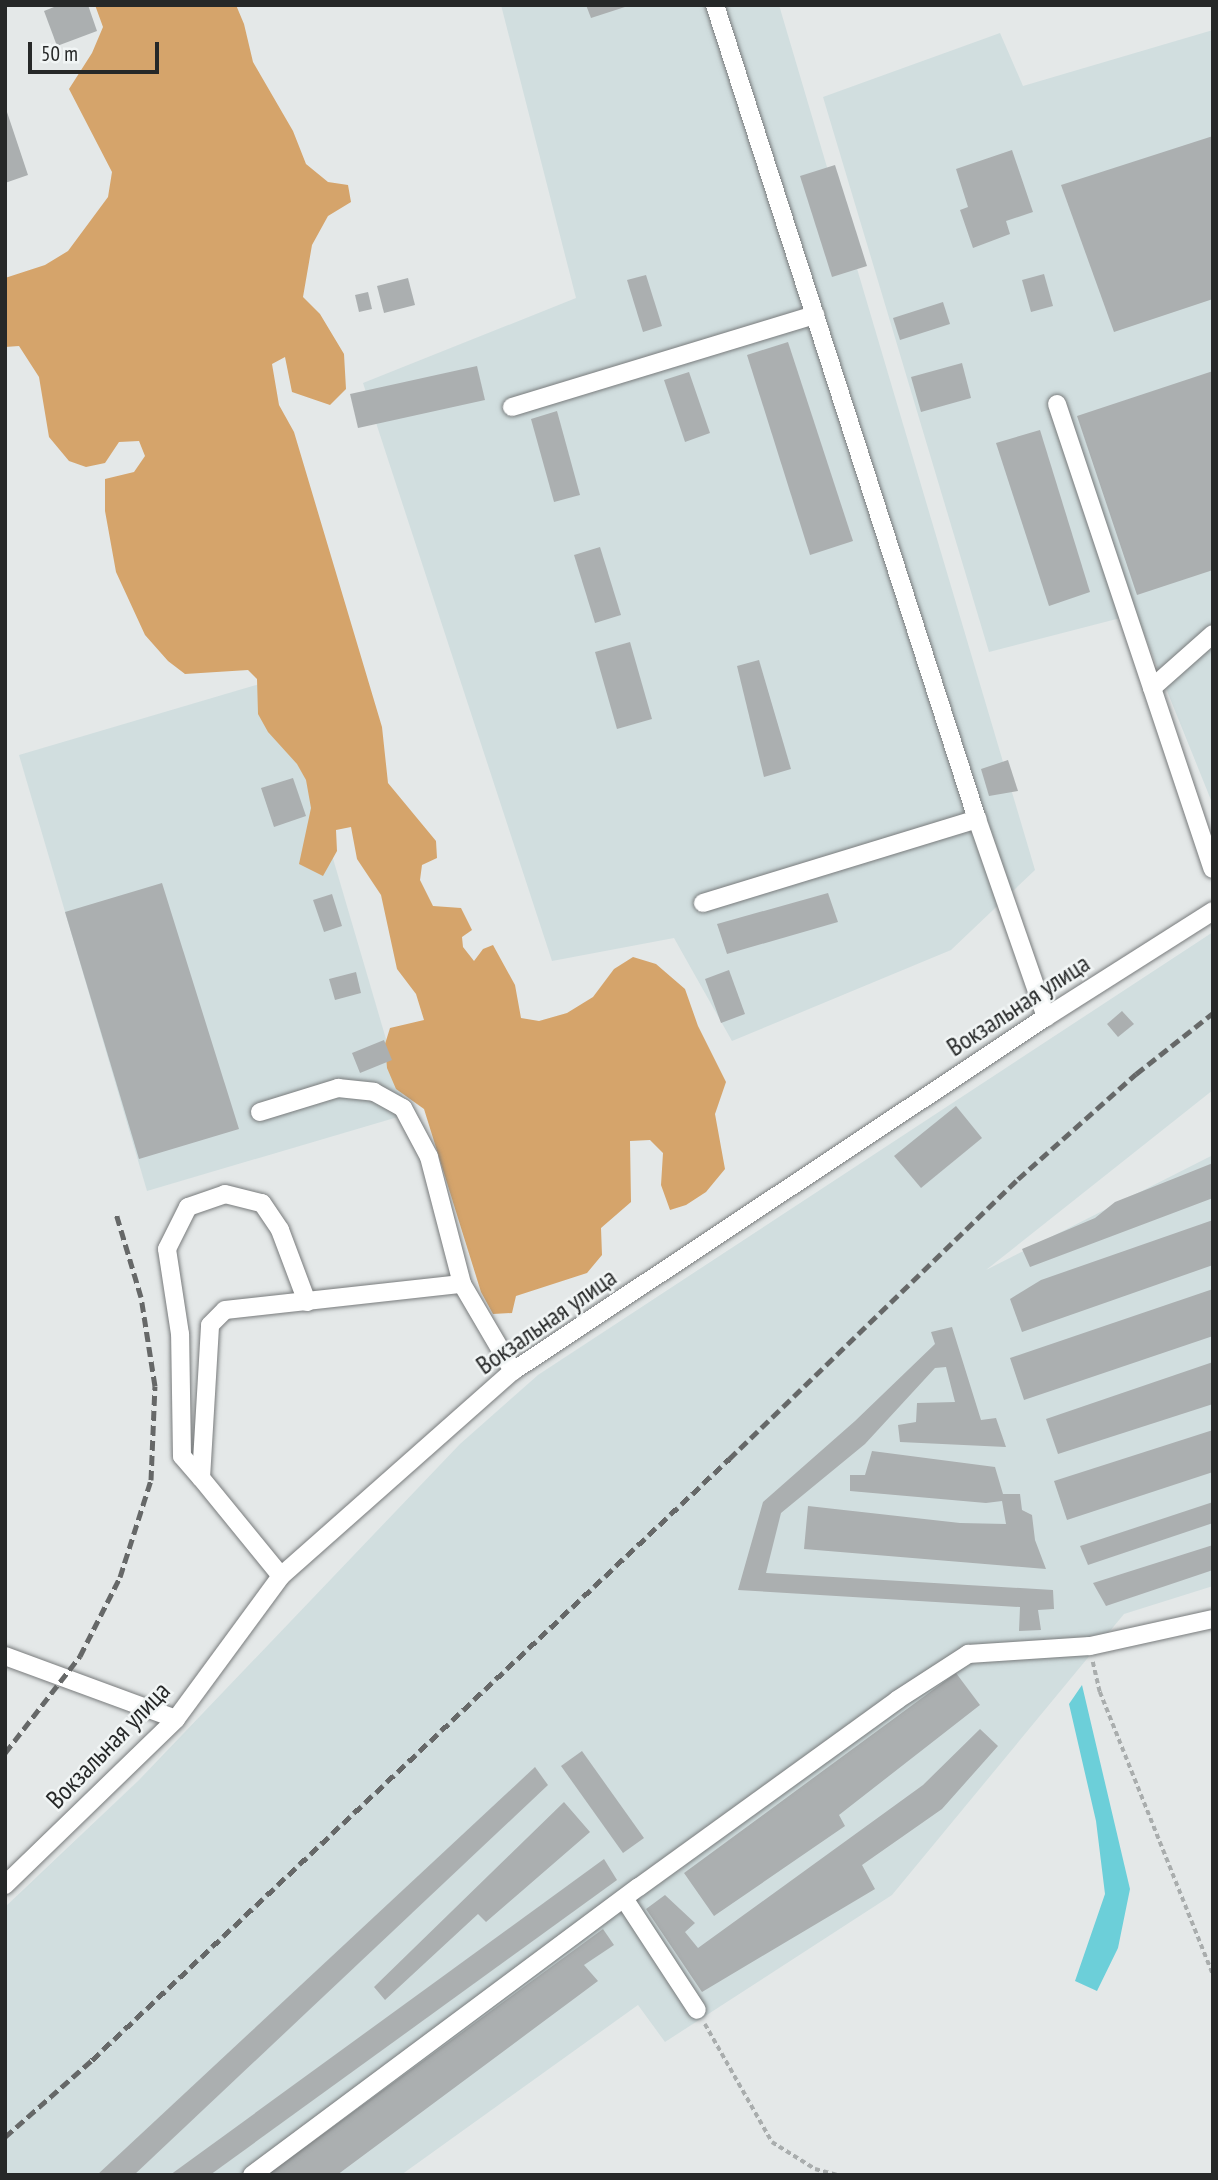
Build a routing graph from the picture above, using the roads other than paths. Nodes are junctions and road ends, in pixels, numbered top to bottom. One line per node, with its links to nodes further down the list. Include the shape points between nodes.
1 (715, 5): 2 (street)
2 (814, 315): 4 (street); 7 (street)
3 (1057, 404): 6 (street)
4 (512, 407)
5 (1213, 634): 6 (street)
6 (1152, 688): 8 (street)
7 (977, 818): 9 (street); 11 (street)
8 (1213, 869)
9 (703, 903)
10 (1213, 911): 11 (street, Вокзальная улица)
11 (1046, 1017): 15 (street, Вокзальная улица)
12 (260, 1112): 13 (street, via 338,1088 374,1092 403,1108 429,1157)
13 (462, 1284): 14 (street); 15 (street)
14 (307, 1302): 16 (street, via 225,1310 210,1325); 16 (street, via 280,1230 262,1203 225,1194 188,1207 167,1250 180,1334 183,1456)
15 (513, 1371): 17 (street, Вокзальная улица)
16 (201, 1478): 17 (street)
17 (281, 1576): 20 (street, Вокзальная улица)
18 (1213, 1619): 22 (street, via 1090,1646 968,1654 897,1700)
19 (5, 1656): 20 (street)
20 (176, 1719): 21 (street, Вокзальная улица)
21 (5, 1885)
22 (625, 1900): 23 (street); 24 (street)
23 (697, 2010)
24 (252, 2175)

